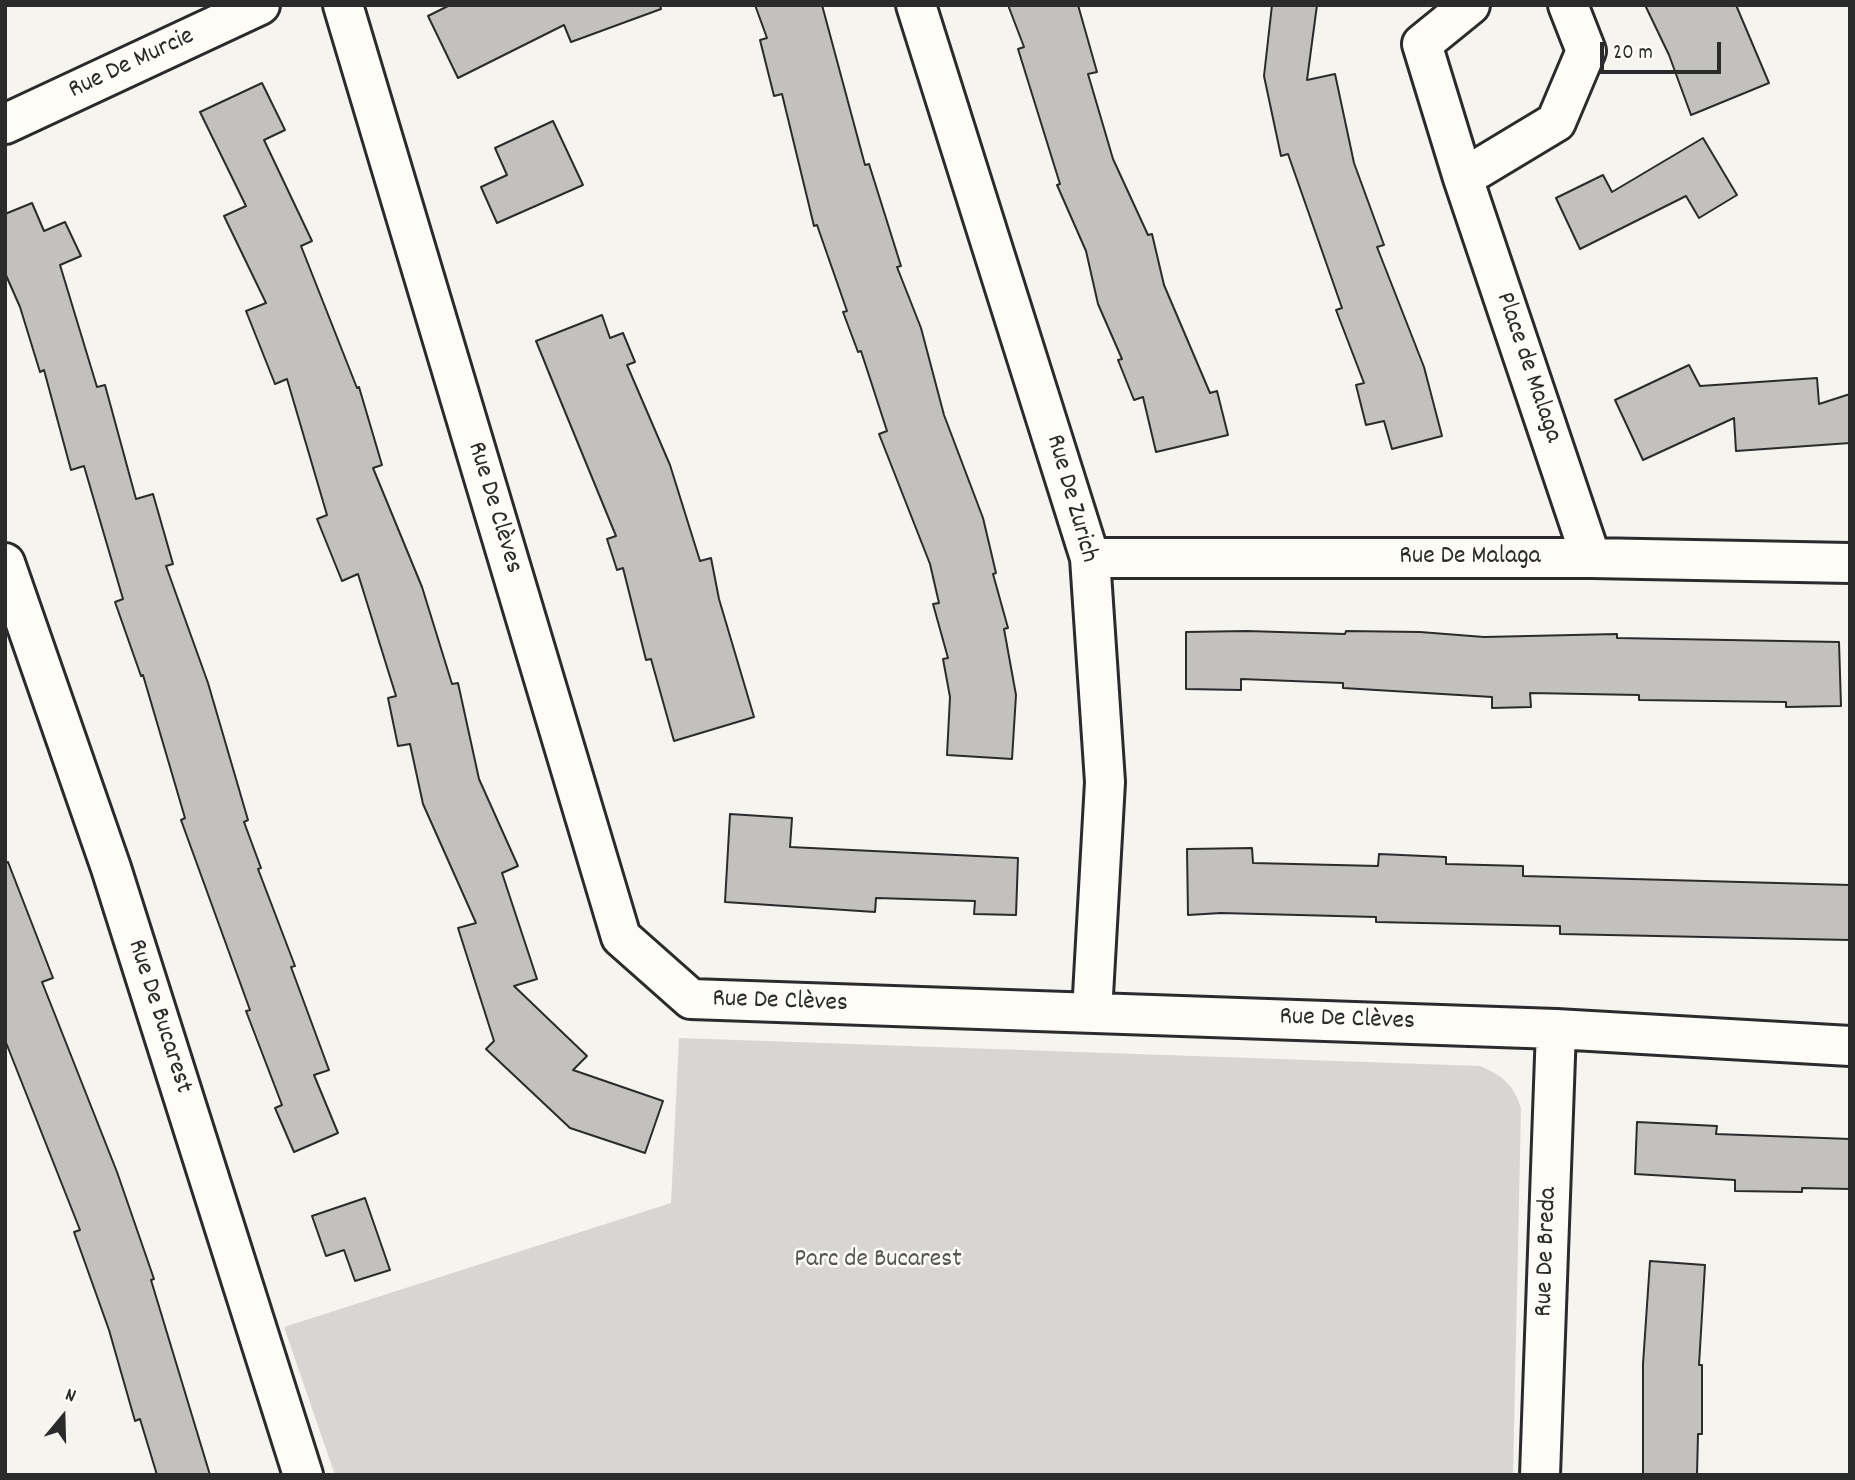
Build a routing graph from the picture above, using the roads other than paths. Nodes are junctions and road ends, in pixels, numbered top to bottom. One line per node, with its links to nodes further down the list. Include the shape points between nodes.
1 (260, 5): 6 (street, Rue De Murcie)
2 (343, 5): 12 (street, Rue De Clèves, via 621,937 691,999)
3 (916, 5): 8 (street, Rue De Zurich)
4 (1470, 5): 7 (street, Place de Malaga, via 1422,44)
5 (1568, 5): 7 (street, via 1586,51 1556,122)
6 (5, 124)
7 (1463, 178): 9 (street, Place de Malaga)
8 (1090, 558): 9 (street, Rue De Malaga); 12 (street, Rue De Zurich, via 1105,782)
9 (1591, 558): 11 (street, Rue De Malaga)
10 (5, 563): 15 (street, Rue De Bucarest, via 111,868)
11 (1850, 563)
12 (1092, 1013): 13 (street, Rue De Clèves)
13 (1556, 1029): 14 (street, Rue De Clèves); 16 (street, Rue De Breda)
14 (1850, 1046)
15 (303, 1475)
16 (1540, 1475)

